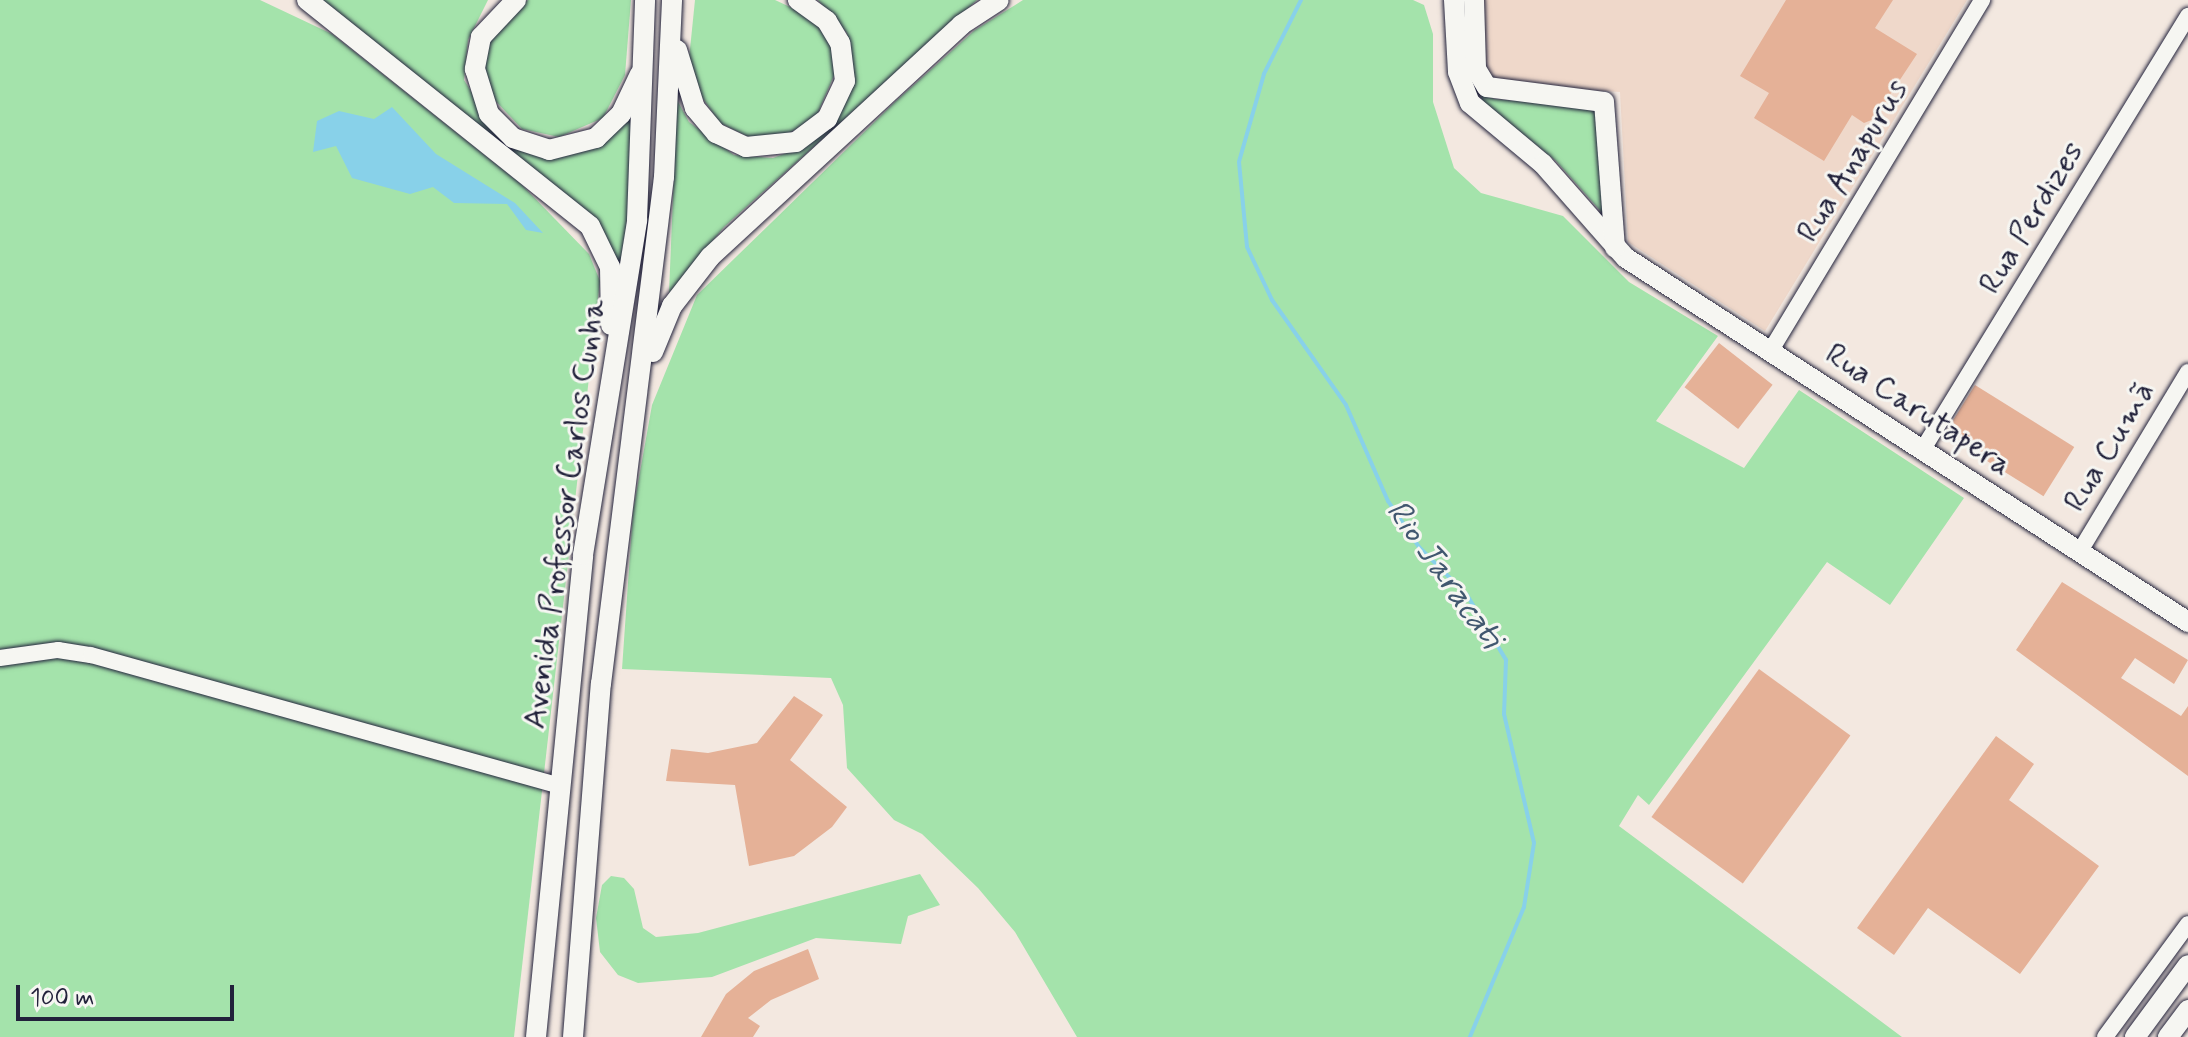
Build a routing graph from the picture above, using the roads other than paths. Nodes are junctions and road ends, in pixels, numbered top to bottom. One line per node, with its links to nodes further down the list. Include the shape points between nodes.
1 (307, 0): 15 (main road, via 578,215 599,239 613,290)
2 (516, 0): 8 (main road, via 481,37 476,81 498,126 541,149 581,145 621,114 641,69)
3 (798, 0): 10 (main road, via 827,21 840,43 845,81 827,119 811,134 777,148 746,147 702,120)
4 (999, 0): 14 (main road, via 961,25 710,257 662,324)
5 (1454, 0): 11 (main road, Rua Carutapera, via 1464,95 1543,164)
6 (1474, 0): 11 (main road, via 1476,69 1487,87 1604,102)
7 (1982, 0): 12 (street, Rua Anapurus)
8 (645, 12): 15 (main road, Avenida Professor Carlos Cunha, via 637,220)
9 (2188, 16): 16 (street, Rua Perdizes)
10 (672, 18): 14 (main road, Avenida Professor Carlos Cunha, via 655,272)
11 (1615, 248): 12 (main road, Rua Carutapera)
12 (1771, 350): 16 (main road, Rua Carutapera)
13 (2188, 372): 17 (street, Rua Cumã)
14 (633, 412): 25 (main road, Avenida Professor Carlos Cunha, via 601,684)
15 (604, 424): 20 (main road, Avenida Professor Carlos Cunha)
16 (1923, 449): 17 (main road, Rua Carutapera)
17 (2080, 551): 18 (main road, Rua Carutapera)
18 (2188, 622)
19 (0, 658): 20 (street, via 58,650 91,655)
20 (558, 785): 24 (main road, Avenida Professor Carlos Cunha)
21 (2188, 924): 26 (street)
22 (2188, 965): 27 (main road)
23 (2188, 1010): 28 (main road)
24 (536, 1037)
25 (573, 1037)
26 (2105, 1037)
27 (2135, 1037)
28 (2168, 1037)

